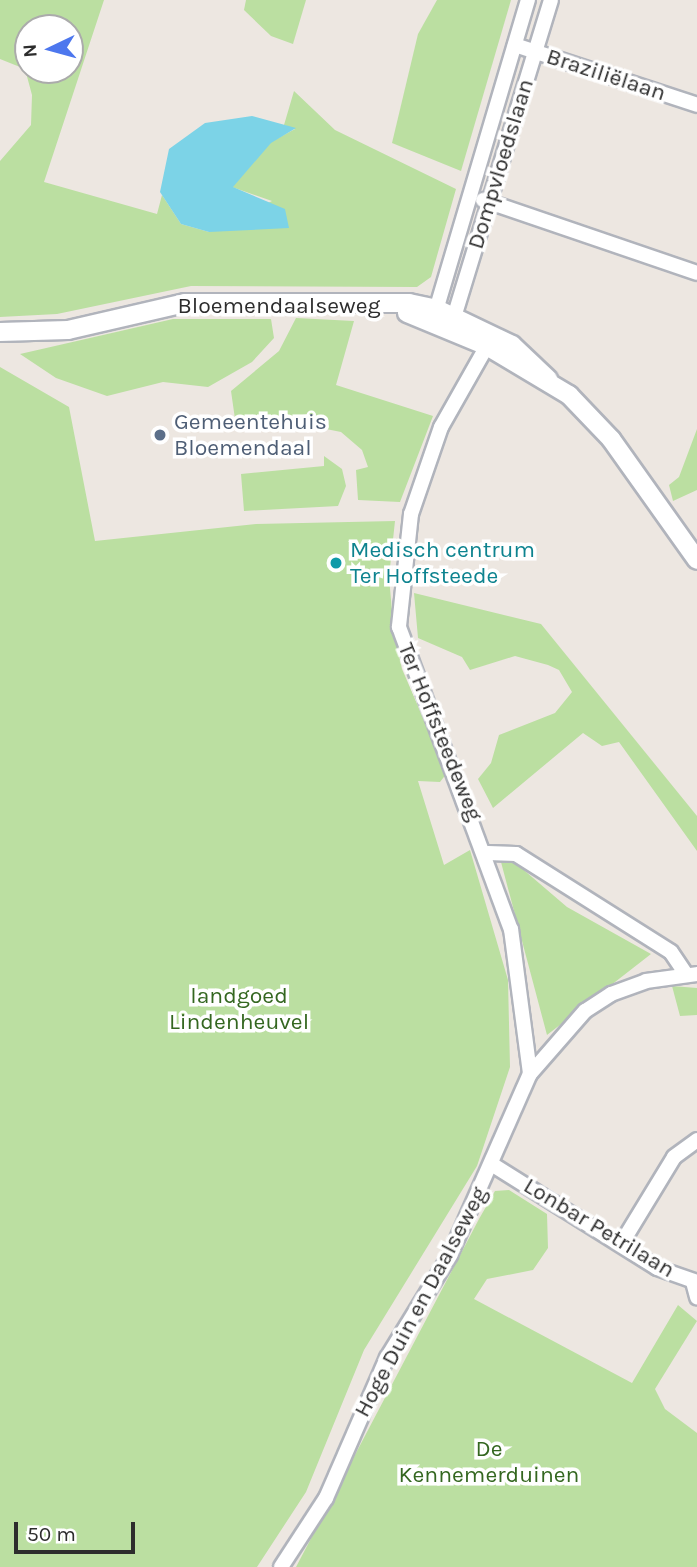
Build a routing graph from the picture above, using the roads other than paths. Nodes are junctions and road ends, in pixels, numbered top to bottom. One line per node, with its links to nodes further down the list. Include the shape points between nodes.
1 (528, 0): 3 (street, Dompvloedslaan)
2 (551, 0): 4 (street, Dompvloedslaan)
3 (515, 45): 4 (street, Braziliëlaan); 6 (street, Dompvloedslaan)
4 (536, 52): 5 (street, Braziliëlaan); 7 (street, Dompvloedslaan)
5 (697, 105)
6 (470, 192): 7 (street); 9 (street, Dompvloedslaan)
7 (489, 203): 8 (street); 10 (street, Dompvloedslaan)
8 (697, 273)
9 (435, 315): 10 (street, Bloemendaalseweg); 11 (street, Bloemendaalseweg, via 393,306 185,303 68,330)
10 (453, 323): 12 (street, Bloemendaalseweg)
11 (0, 332)
12 (490, 341): 13 (street, Bloemendaalseweg, via 538,365 611,439); 14 (street, Ter Hoffsteedeweg, via 441,427 411,513 399,627 411,671)
13 (697, 559)
14 (488, 853): 15 (street, Ter Hoffsteedeweg, via 516,854 671,952); 16 (street, Ter Hoffsteedeweg, via 524,994)
15 (691, 973): 16 (street, Ter Hoffsteedeweg, via 603,1000)
16 (530, 1074): 17 (street, Ter Hoffsteedeweg)
17 (517, 1108): 19 (street, Hoge Duin en Daalseweg)
18 (697, 1140): 20 (street, via 674,1157)
19 (493, 1165): 20 (street, Lonbar Petrilaan); 23 (street, Hoge Duin en Daalseweg, via 450,1255 387,1358 326,1498)
20 (623, 1241): 21 (street, Lonbar Petrilaan, via 657,1268)
21 (695, 1282): 22 (street, Lonbar Petrilaan)
22 (697, 1297)
23 (281, 1567)

